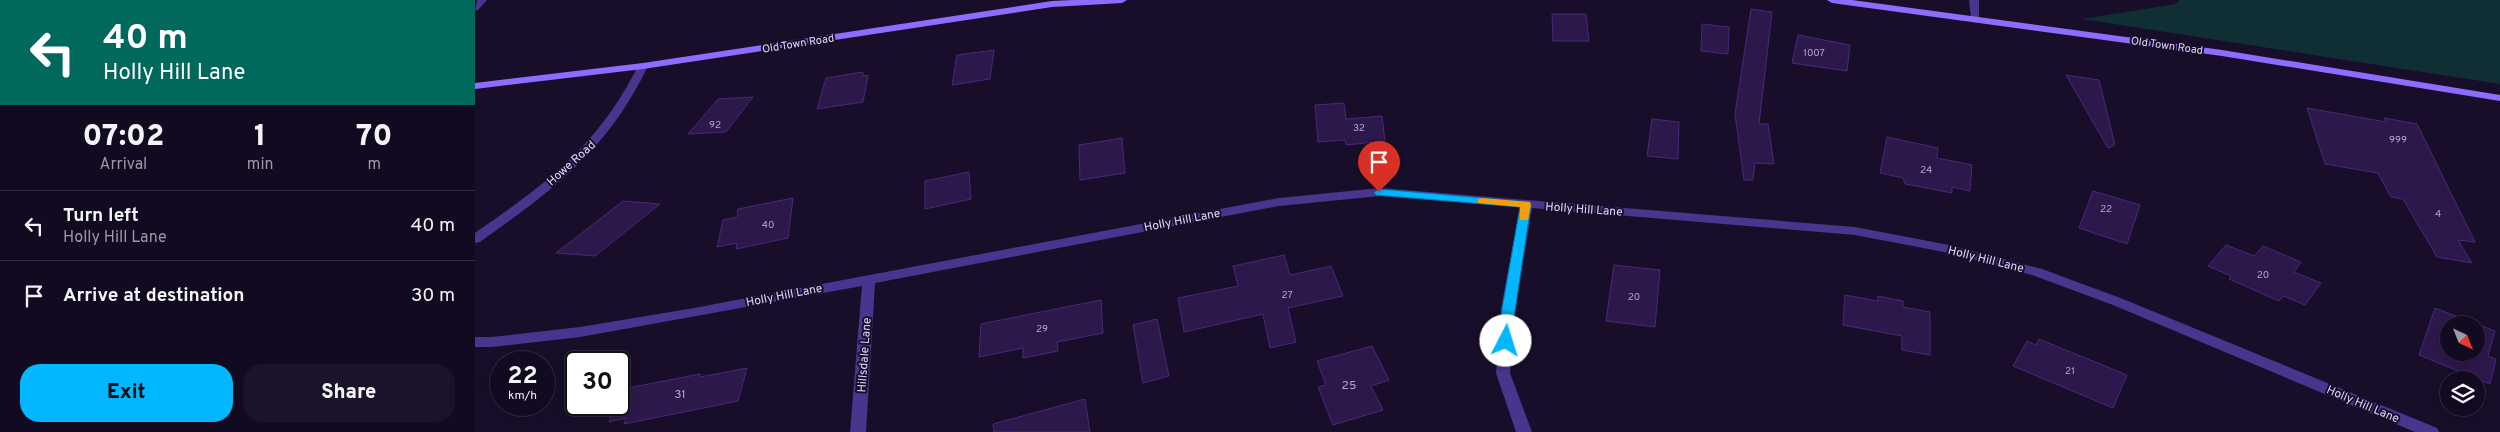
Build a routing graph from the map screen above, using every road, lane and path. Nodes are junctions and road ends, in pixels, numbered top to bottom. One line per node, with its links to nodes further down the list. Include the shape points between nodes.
1 (482, 0): 5 (street)
2 (1122, 0): 7 (main road, Old Town Road, via 1052,4)
3 (1832, 0): 6 (main road, Old Town Road)
4 (1974, 0): 6 (street)
5 (475, 8)
6 (1976, 19): 9 (main road, Old Town Road, via 2222,53)
7 (643, 66): 8 (main road, Old Town Road); 11 (street, Howe Road, via 618,113 596,141 546,186)
8 (475, 86)
9 (2500, 98)
10 (1526, 205): 12 (street, Holly Hill Lane, via 1379,192 1279,202); 15 (street, via 1508,309 1503,373); 16 (street, Holly Hill Lane, via 1855,231 1949,249 2037,272 2118,302)
11 (475, 239)
12 (869, 279): 13 (street, Holly Hill Lane, via 580,332); 14 (street, Hillsdale Lane)
13 (475, 342)
14 (858, 432)
15 (1524, 432)
16 (2431, 432)

